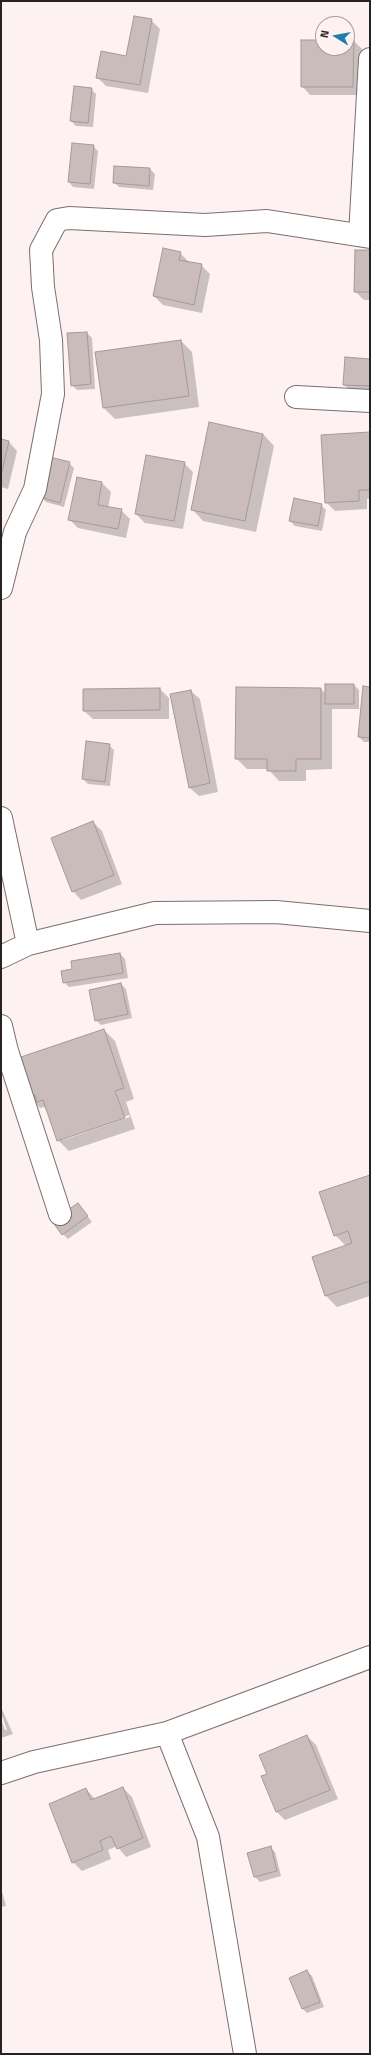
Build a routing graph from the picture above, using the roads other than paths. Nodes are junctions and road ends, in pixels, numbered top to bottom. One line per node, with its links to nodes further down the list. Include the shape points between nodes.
1 (370, 59): 2 (street)
2 (365, 236): 5 (street, via 268,221 205,225 69,218 57,220 41,250 53,394 35,489 15,532)
3 (296, 397): 4 (street)
4 (370, 401)
5 (1, 588)
6 (1, 818): 8 (street)
7 (370, 921): 8 (street, via 276,912 155,913)
8 (28, 944): 9 (street)
9 (1, 957)
10 (1, 1026): 11 (street)
11 (60, 1214)
12 (370, 1657): 13 (street)
13 (168, 1733): 14 (street, via 34,1762); 15 (street, via 208,1837)
14 (1, 1773)
15 (245, 2054)

